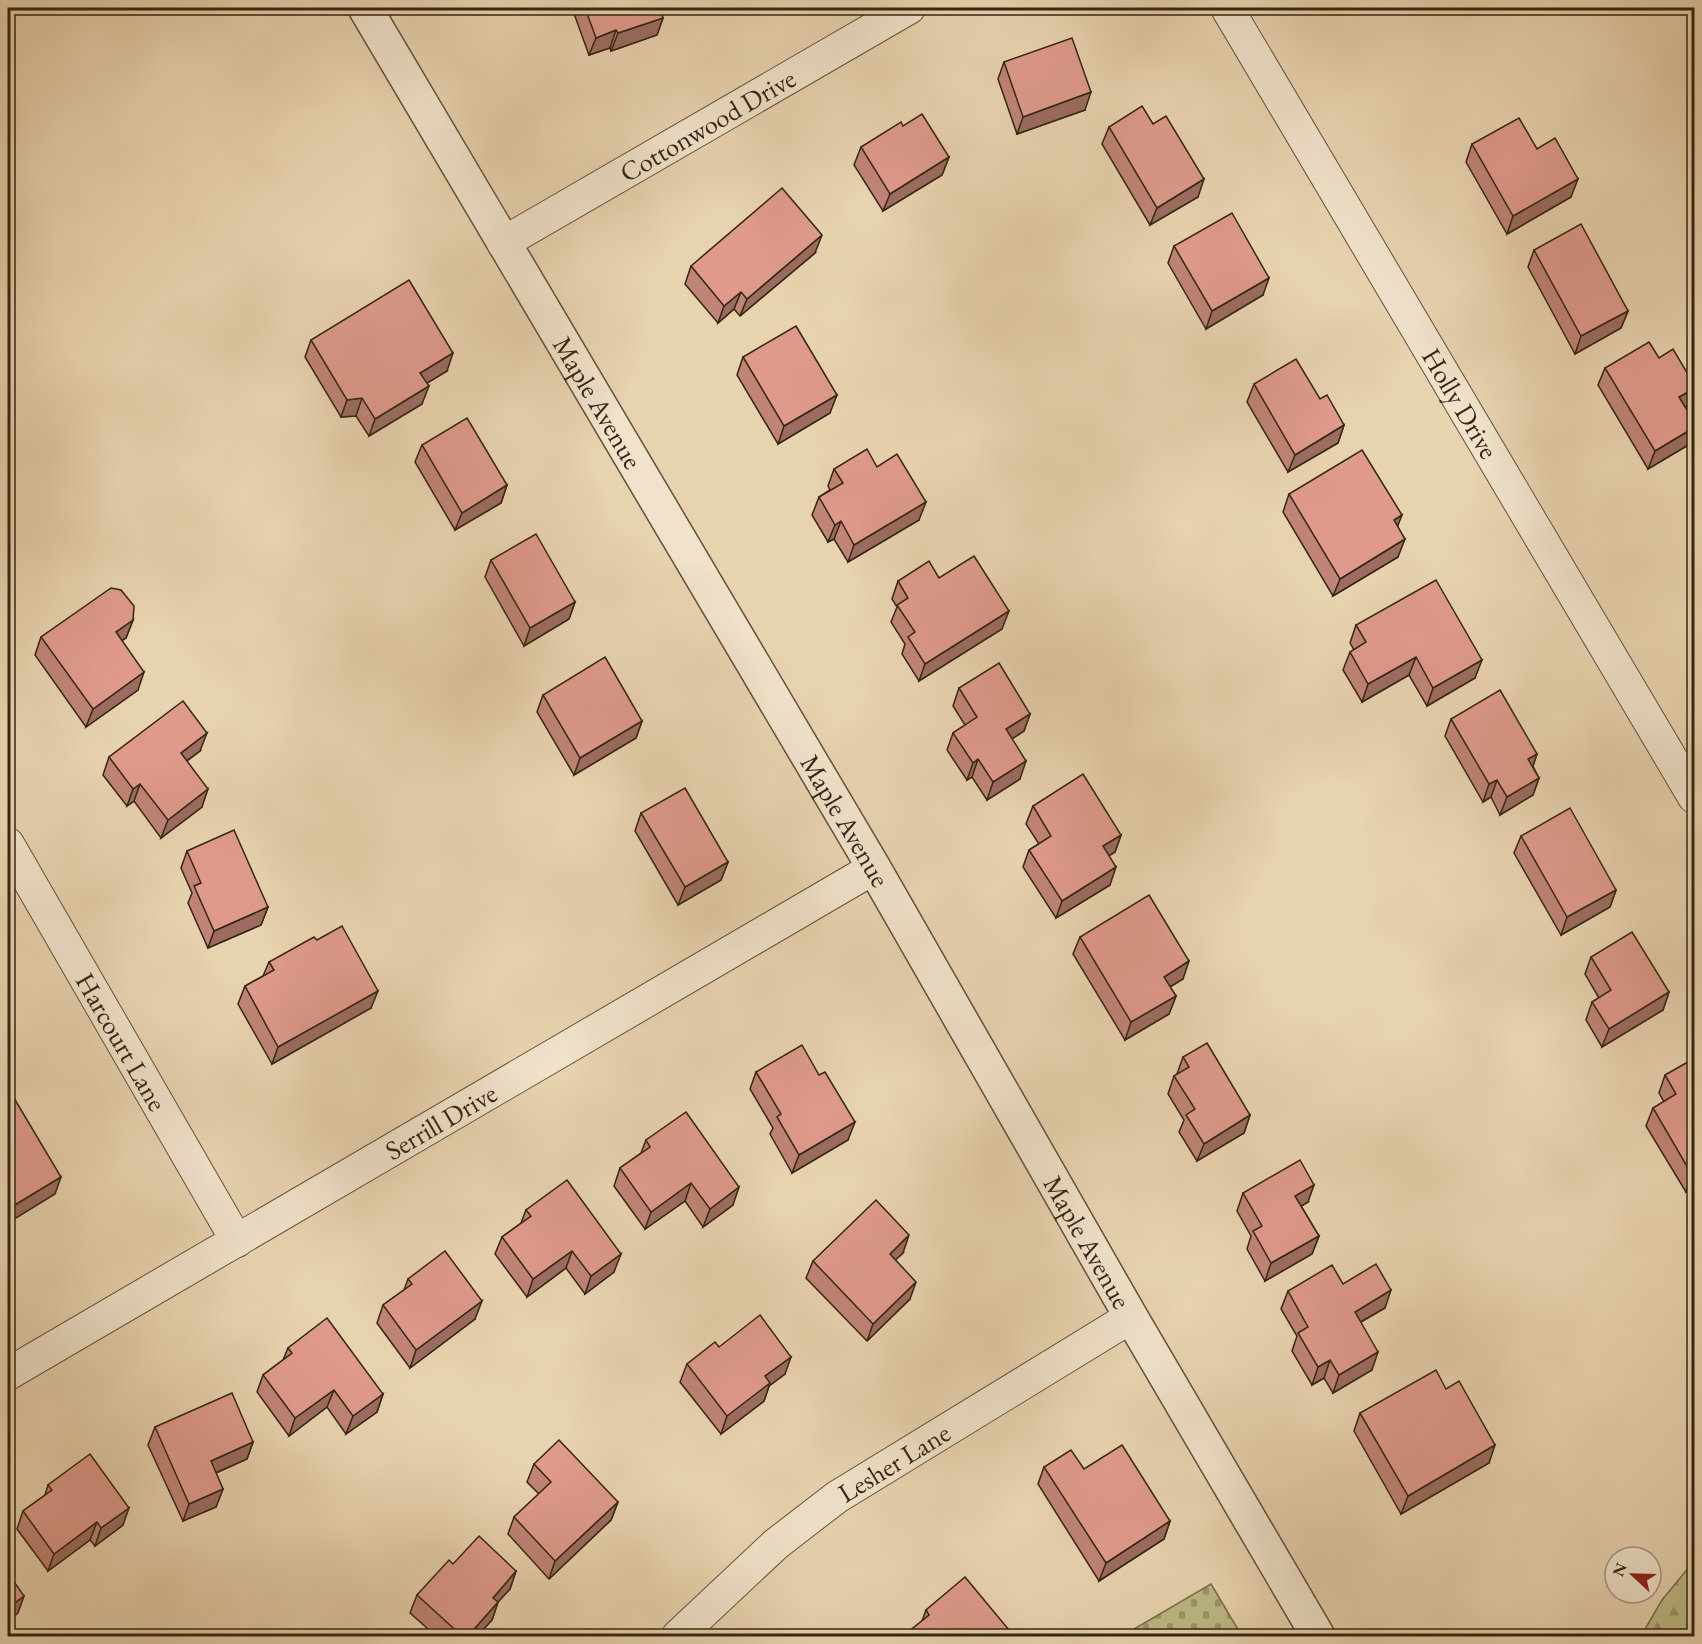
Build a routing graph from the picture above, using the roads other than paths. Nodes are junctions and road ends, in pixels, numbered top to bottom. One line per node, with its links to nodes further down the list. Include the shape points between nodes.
1 (364, 8): 4 (street, Maple Avenue)
2 (909, 8): 4 (street, Cottonwood Drive)
3 (1227, 8): 5 (street, Holly Drive)
4 (503, 243): 7 (street, Maple Avenue)
5 (1695, 797)
6 (8, 844): 8 (street, Harcourt Lane)
7 (874, 868): 8 (street, Serrill Drive); 9 (street, Maple Avenue)
8 (237, 1241): 10 (street, Serrill Drive)
9 (1131, 1317): 11 (street, Lesher Lane, via 837,1497 776,1544); 12 (street, Maple Avenue)
10 (8, 1374)
11 (678, 1636)
12 (1318, 1636)

